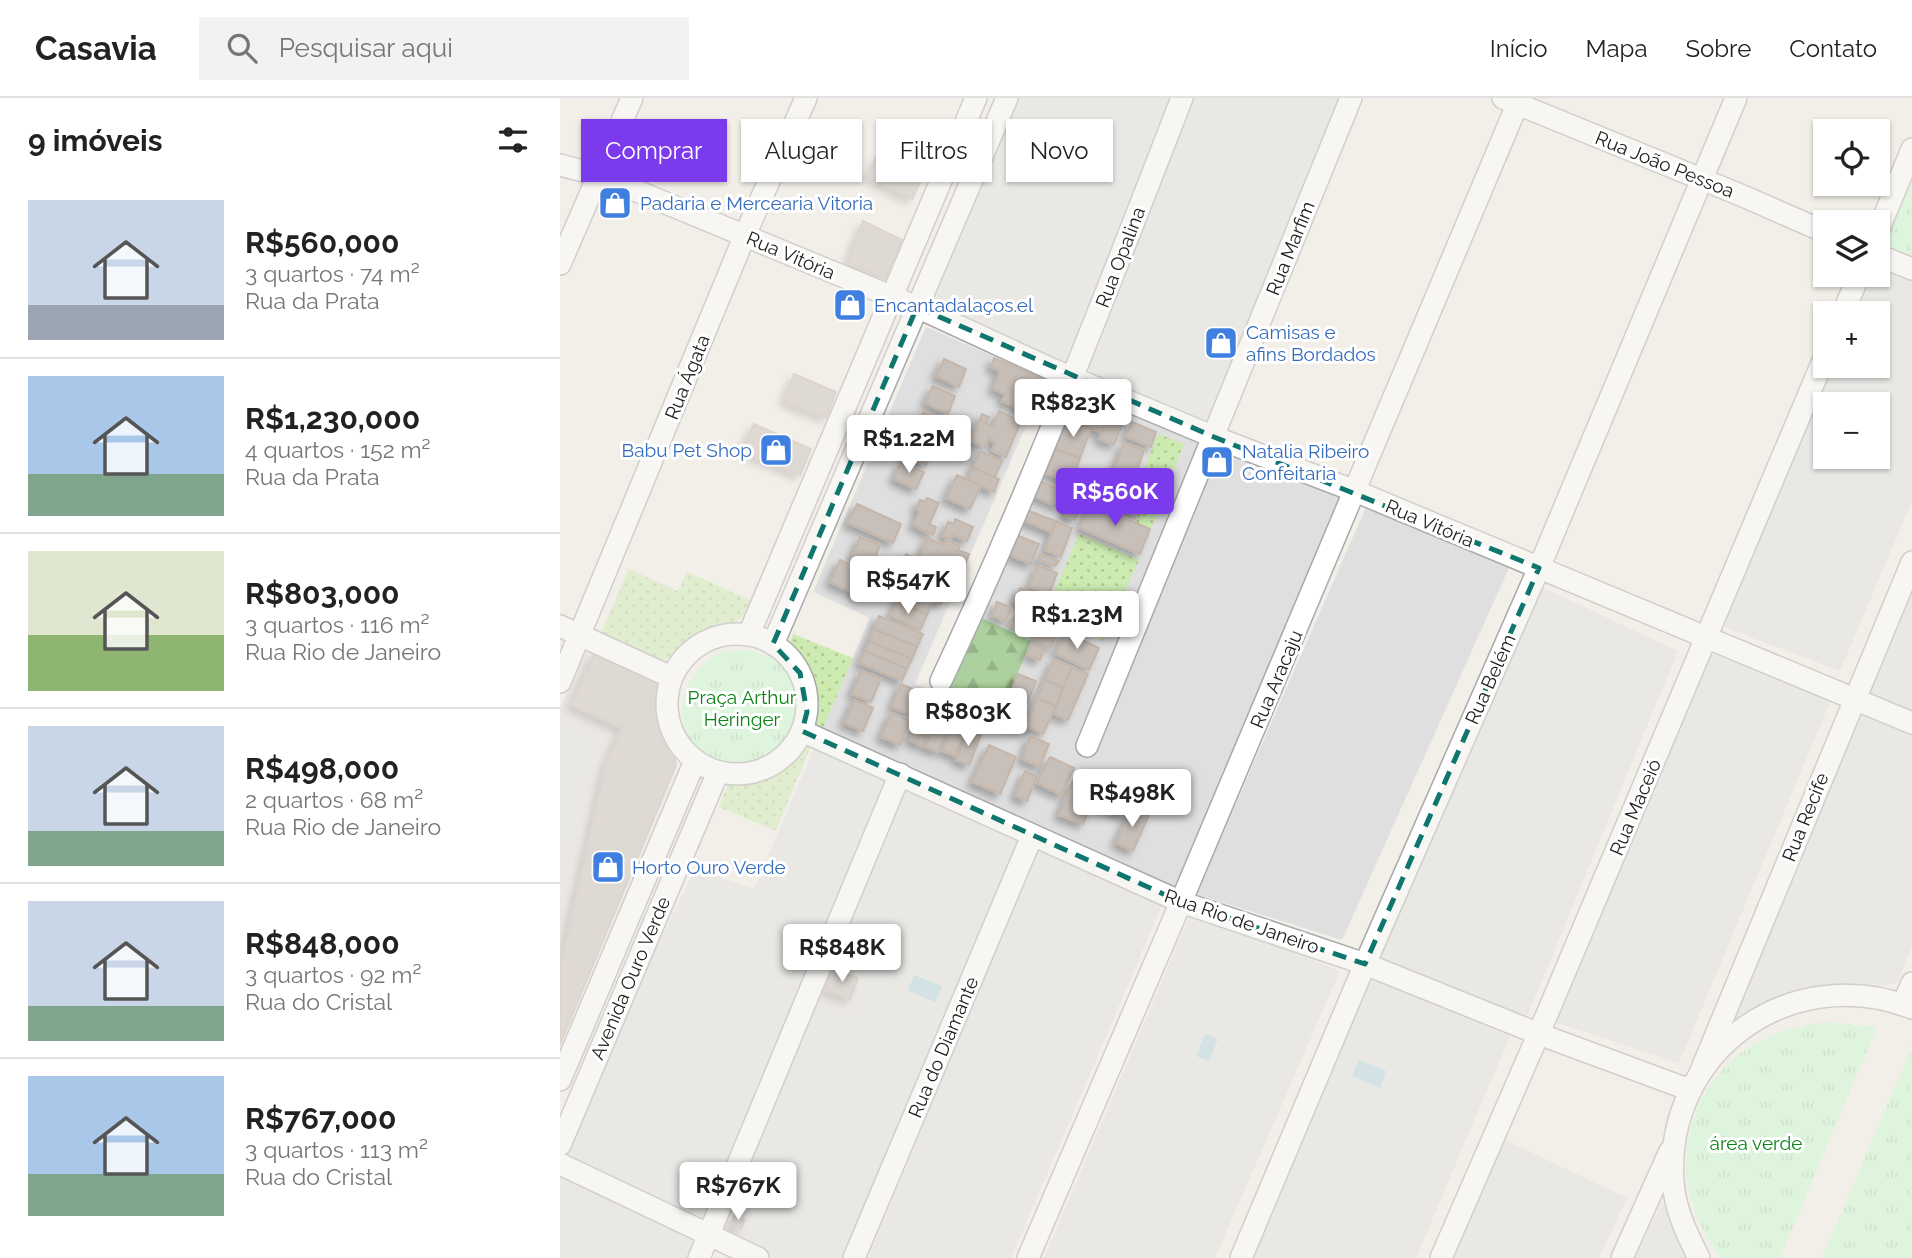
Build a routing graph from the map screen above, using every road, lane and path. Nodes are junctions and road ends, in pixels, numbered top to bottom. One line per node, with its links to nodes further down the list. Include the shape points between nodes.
1 (632, 98): 9 (street)
2 (806, 98): 18 (street, Rua Ágata)
3 (976, 98): 22 (street)
4 (1007, 98): 23 (street)
5 (1182, 98): 24 (street, Rua Opalina)
6 (1351, 98): 26 (street, Rua Marfim)
7 (1736, 98): 13 (street, Rua Belém)
8 (1514, 100): 13 (street, Rua João Pessoa); 27 (street, Rua Aracaju)
9 (623, 119)
10 (1912, 149): 16 (street)
11 (560, 165): 12 (street, Rua Vitória)
12 (581, 171)
13 (1701, 180): 17 (street, Rua João Pessoa); 29 (street, Rua Belém)
14 (595, 182): 20 (street)
15 (615, 182): 18 (street, Rua Vitória)
16 (1887, 210)
17 (1813, 227)
18 (744, 235): 22 (street, Rua Vitória); 32 (street, Rua Ágata)
19 (1890, 260): 21 (street)
20 (560, 264)
21 (1912, 269)
22 (892, 298): 23 (street, Rua Vitória); 31 (street)
23 (917, 307): 24 (street, Rua Vitória); 34 (street)
24 (1073, 378): 26 (street, Rua Vitória); 36 (street, Rua Opalina)
25 (1816, 378): 33 (street, Rua Maceió)
26 (1214, 437): 27 (street, Rua Vitória); 41 (street, Rua Marfim)
27 (1355, 491): 29 (street, Rua Vitória); 46 (street, Rua Aracaju)
28 (1912, 562): 38 (street, Rua Recife)
29 (1539, 568): 33 (street, Rua Vitória); 47 (street, Rua Belém)
30 (560, 626): 32 (street)
31 (749, 634): 34 (street); 35 (street, via 711,638 695,647)
32 (581, 635): 35 (street); 37 (street, Rua Ágata)
33 (1707, 637): 38 (street, Rua Vitória); 50 (street, Rua Maceió)
34 (773, 644): 40 (street, via 789,656 803,682 807,712)
35 (671, 677): 42 (street, via 667,714 672,732)
36 (942, 681)
37 (560, 682)
38 (1854, 698): 39 (street, Rua Vitória); 52 (street, Rua Recife)
39 (1912, 723)
40 (802, 731): 43 (street, via 786,755 761,771); 44 (street, Rua Rio de Janeiro)
41 (1087, 746)
42 (695, 761): 43 (street); 51 (street, Avenida Ouro Verde)
43 (718, 772): 54 (street, Avenida Ouro Verde)
44 (900, 774): 45 (street, Rua Rio de Janeiro); 56 (street)
45 (1032, 836): 46 (street, Rua Rio de Janeiro); 59 (street, Rua do Diamante)
46 (1181, 901): 47 (street, Rua Rio de Janeiro); 60 (street, Rua Aracaju)
47 (1365, 964): 50 (street, Rua Rio de Janeiro); 61 (street, Rua Belém)
48 (1912, 983): 49 (street)
49 (1908, 1006): 52 (street, via 1846,994 1790,1003 1739,1030)
50 (1539, 1034): 52 (street, Rua Rio de Janeiro); 62 (street, Rua Maceió)
51 (560, 1080)
52 (1695, 1082): 53 (street, Rua Recife)
53 (1674, 1142): 63 (street); 64 (street, via 1673,1184 1682,1224)
54 (560, 1145)
55 (560, 1164): 56 (street)
56 (709, 1235): 57 (street); 58 (street)
57 (699, 1258)
58 (758, 1258)
59 (854, 1258)
60 (1028, 1258)
61 (1241, 1258)
62 (1441, 1258)
63 (1622, 1258)
64 (1699, 1258)

